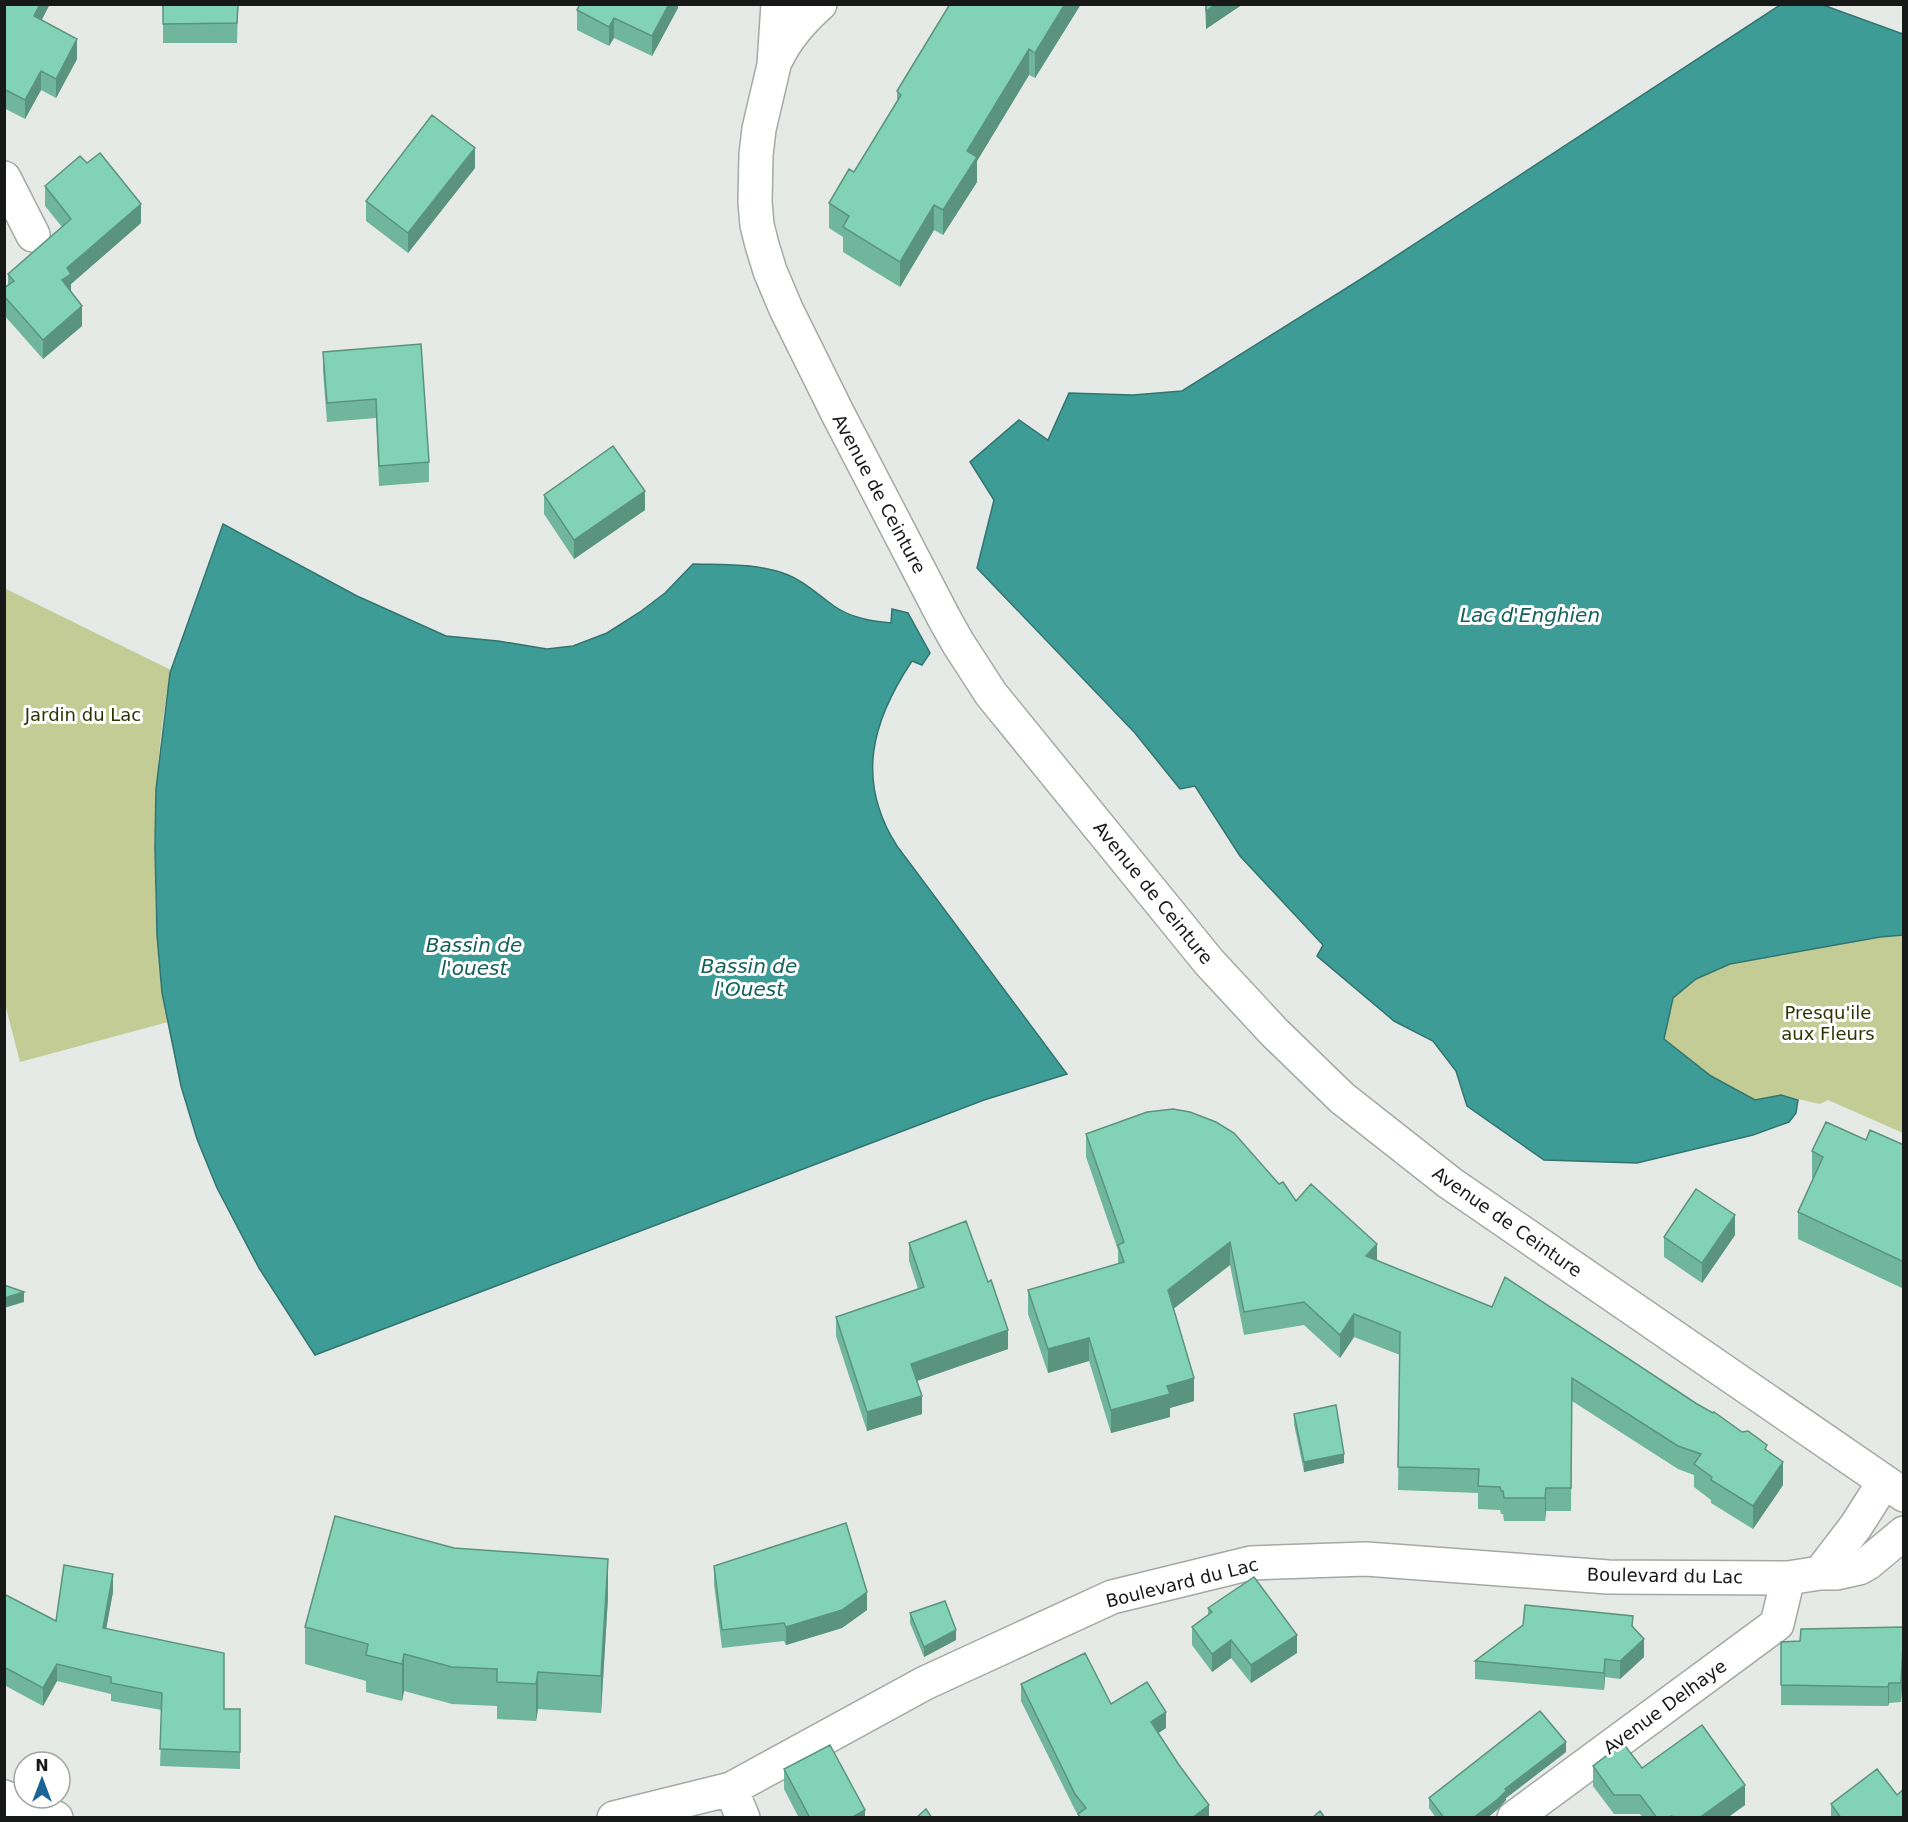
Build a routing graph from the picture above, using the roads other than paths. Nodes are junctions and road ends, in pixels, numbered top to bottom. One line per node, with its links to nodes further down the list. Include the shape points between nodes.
1 (778, 4): 4 (street, Avenue de Ceinture)
2 (793, 4): 3 (street, via 804,8)
3 (819, 4): 4 (street, Avenue de Ceinture, via 787,39)
4 (774, 65): 7 (street, Avenue de Ceinture, via 759,129 754,179 757,225 770,271 838,414 944,618 991,694 1209,962 1342,1098 1450,1183)
5 (4, 178): 6 (street)
6 (33, 235)
7 (1894, 1489): 9 (street, via 1856,1526)
8 (1904, 1533): 9 (street, Boulevard du Lac, via 1859,1568)
9 (1820, 1573): 10 (street, Boulevard du Lac)
10 (1788, 1578): 12 (street, Boulevard du Lac, via 1608,1577 1366,1559 1251,1563 1112,1597 925,1683); 15 (street, Avenue Delhaye, via 1777,1624)
11 (4, 1797): 13 (street)
12 (737, 1803): 14 (street, Boulevard du Lac)
13 (56, 1818)
14 (614, 1818)
15 (1514, 1818)

